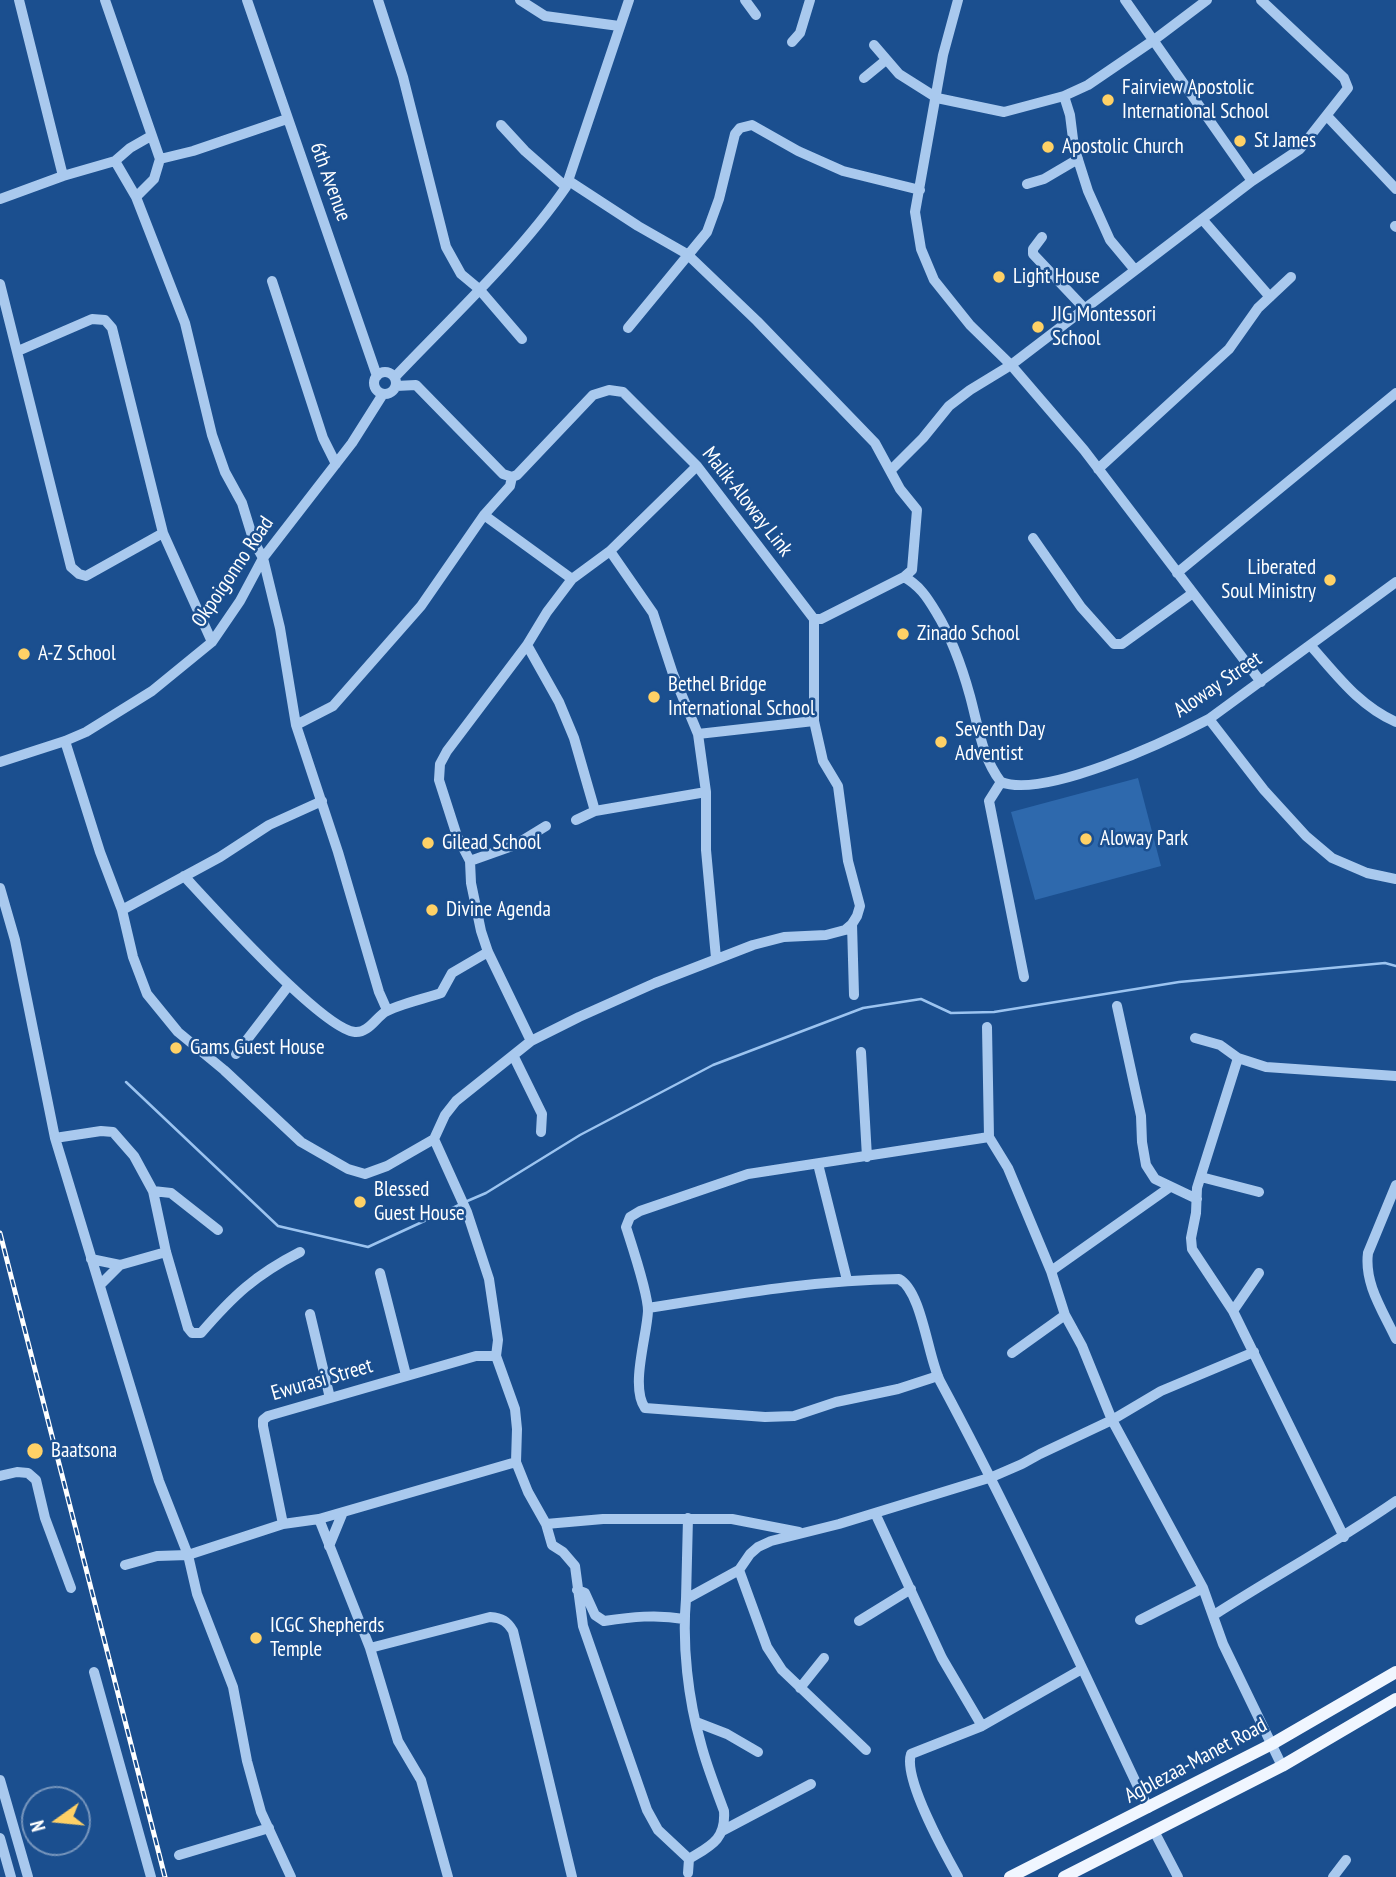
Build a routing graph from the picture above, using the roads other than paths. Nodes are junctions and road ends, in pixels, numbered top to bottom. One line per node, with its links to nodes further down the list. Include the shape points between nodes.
1 (19, 0): 29 (street)
2 (105, 0): 25 (street)
3 (247, 0): 23 (street, 6th Avenue)
4 (378, 0): 44 (street, via 403,77 446,247 461,274)
5 (520, 0): 14 (street, via 545,16)
6 (629, 0): 14 (street)
7 (745, 0): 13 (street)
8 (810, 0): 16 (street, via 800,33)
9 (958, 0): 21 (street)
10 (1125, 0): 15 (street)
11 (1207, 0): 15 (street)
12 (1261, 0): 22 (street, via 1344,78 1348,88)
13 (756, 15)
14 (619, 26): 31 (street)
15 (1154, 40): 20 (street); 30 (street)
16 (792, 42)
17 (874, 45): 18 (street)
18 (886, 60): 19 (street); 21 (street)
19 (864, 78)
20 (1064, 96): 21 (street, via 1003,112); 27 (street)
21 (937, 98): 34 (street)
22 (1327, 116): 30 (street, via 1300,149); 33 (street)
23 (287, 119): 26 (street); 51 (street, 6th Avenue)
24 (501, 125): 31 (street)
25 (151, 136): 26 (street); 28 (street)
26 (160, 159): 35 (street, via 154,179)
27 (1078, 159): 32 (street); 40 (street, via 1110,240)
28 (115, 161): 29 (street); 35 (street)
29 (63, 176): 36 (street)
30 (1252, 181): 37 (street)
31 (567, 184): 39 (street); 44 (street)
32 (1027, 184)
33 (1396, 189)
34 (920, 190): 39 (street, via 843,171 745,125 735,134 706,232); 50 (street, via 915,212 921,249 934,280 970,325)
35 (136, 197): 64 (street, via 185,323 225,472)
36 (0, 199)
37 (1202, 219): 40 (street); 45 (street)
38 (1042, 237): 46 (street, via 1033,254)
39 (687, 254): 47 (street); 58 (street, via 875,443)
40 (1135, 270): 46 (street)
41 (1291, 277): 45 (street)
42 (272, 281): 55 (street, via 323,438)
43 (0, 284): 49 (street)
44 (479, 289): 48 (street); 52 (street)
45 (1270, 297): 57 (street, via 1229,349)
46 (1085, 309): 50 (street)
47 (628, 328)
48 (522, 339)
49 (18, 351): 61 (street, via 92,319 105,320 112,328); 61 (street, via 71,567 86,576)
50 (1012, 365): 57 (street); 58 (street, via 949,406)
51 (377, 376): 52 (street, via 386,372); 54 (street, 6th Avenue, via 374,384)
52 (395, 381): 54 (street, via 388,394); 59 (street, via 416,385 503,474)
53 (1396, 393): 65 (street)
54 (383, 394): 55 (street, Okpoigonno Road)
55 (336, 464): 64 (street, Okpoigonno Road)
56 (697, 466): 59 (street, Malik-Aloway Link, via 623,392 609,390 593,395); 63 (street); 70 (street, Malik-Aloway Link)
57 (1098, 469): 65 (street)
58 (891, 470): 66 (street, via 917,510 912,570)
59 (512, 477): 60 (street, Malik-Aloway Link, via 510,486)
60 (484, 514): 67 (street); 78 (street, Malik-Aloway Link, via 421,606 333,706)
61 (163, 533): 71 (street)
62 (1033, 538): 69 (street, via 1081,607 1114,644 1122,644)
63 (610, 551): 67 (street); 79 (street, via 653,613)
64 (263, 558): 71 (street, Okpoigonno Road); 78 (street)
65 (1177, 573): 69 (street)
66 (904, 577): 70 (street); 82 (street, via 926,596 950,635 990,768)
67 (572, 579): 72 (street)
68 (1396, 582): 73 (street, Aloway Street)
69 (1193, 593): 74 (street)
70 (814, 619): 76 (street)
71 (212, 642): 80 (street, Okpoigonno Road, via 152,691)
72 (527, 645): 85 (street, via 574,738); 88 (street, via 440,764 439,780)
73 (1310, 645): 74 (street, Aloway Street); 77 (street, via 1376,713)
74 (1261, 681): 75 (street, Aloway Street)
75 (1209, 719): 82 (street, Aloway Street, via 1105,765 1051,780 1013,786); 90 (street, via 1306,836 1332,858)
76 (814, 721): 79 (street); 93 (street, via 823,761 838,786 848,861 860,906)
77 (1396, 722)
78 (296, 725): 84 (street)
79 (698, 734): 83 (street)
80 (65, 741): 81 (street, Okpoigonno Road); 92 (street)
81 (0, 762)
82 (1001, 782): 96 (street, via 989,801)
83 (706, 792): 85 (street); 95 (street)
84 (322, 801): 89 (street, via 269,825); 100 (street)
85 (595, 811): 86 (street)
86 (576, 820)
87 (547, 826): 88 (street, via 515,845)
88 (470, 861): 94 (street)
89 (184, 876): 92 (street); 97 (street)
90 (1396, 879)
91 (0, 888): 111 (street)
92 (122, 910): 112 (street, via 147,994 178,1031 301,1142 365,1174)
93 (852, 924): 95 (street, via 826,935 784,937); 98 (street)
94 (488, 952): 100 (street, via 452,973 441,993); 103 (street)
95 (716, 958): 103 (street)
96 (1024, 976)
97 (289, 985): 100 (street, via 352,1032 363,1031); 105 (street)
98 (854, 995)
99 (1117, 1006): 117 (street, via 1139,1107 1146,1165 1155,1179)
100 (387, 1010)
101 (987, 1027): 110 (street)
102 (1195, 1038): 107 (street, via 1220,1045)
103 (531, 1041): 106 (street)
104 (861, 1052): 113 (street)
105 (236, 1054)
106 (514, 1057): 109 (street, via 542,1114); 112 (street, via 456,1101)
107 (1238, 1058): 108 (street, via 1266,1067); 115 (street)
108 (1396, 1076)
109 (541, 1132)
110 (989, 1137): 113 (street); 126 (street, via 1008,1168)
111 (55, 1138): 118 (street, via 113,1132 134,1156); 124 (street)
112 (434, 1139): 138 (street, via 460,1193 492,1294)
113 (867, 1157): 114 (street)
114 (818, 1164): 129 (street); 131 (street, via 748,1174 630,1217 626,1227)
115 (1201, 1177): 119 (street); 120 (street)
116 (1396, 1185): 135 (street, via 1367,1259 1368,1276)
117 (1170, 1187): 120 (street); 126 (street)
118 (153, 1191): 121 (street, via 171,1193); 122 (street)
119 (1259, 1192)
120 (1197, 1199): 132 (street, via 1192,1249)
121 (218, 1230)
122 (166, 1252): 123 (street, via 188,1328 201,1334 256,1277); 125 (street)
123 (300, 1252)
124 (91, 1259): 125 (street); 130 (street)
125 (120, 1265): 130 (street)
126 (1051, 1270): 134 (street)
127 (380, 1272): 139 (street)
128 (1259, 1273): 132 (street)
129 (847, 1280): 131 (street); 140 (street, via 899,1279 908,1286)
130 (100, 1285): 156 (street, via 159,1481)
131 (648, 1308): 140 (street, via 639,1396 645,1408 794,1416)
132 (1233, 1311): 136 (street)
133 (310, 1314): 141 (street)
134 (1065, 1315): 137 (street); 142 (street)
135 (1396, 1339)
136 (1254, 1352): 142 (street, via 1161,1391); 154 (street)
137 (1012, 1353)
138 (496, 1356): 139 (street, Ewurasi Street, via 475,1356); 143 (street, via 515,1409)
139 (406, 1375): 141 (street, Ewurasi Street)
140 (938, 1376): 145 (street)
141 (330, 1398): 151 (street, Ewurasi Street, via 263,1420)
142 (1112, 1420): 145 (street); 160 (street)
143 (516, 1462): 147 (street); 152 (street)
144 (0, 1476): 159 (street, via 28,1473 36,1480)
145 (992, 1476): 148 (street); 170 (street)
146 (1396, 1501): 154 (street)
147 (343, 1512): 150 (street); 155 (street)
148 (875, 1513): 153 (street); 161 (street)
149 (688, 1518): 152 (street); 153 (street, via 732,1519); 163 (street)
150 (319, 1519): 151 (street); 155 (street)
151 (283, 1524): 156 (street)
152 (546, 1524): 162 (street, via 552,1545 575,1566)
153 (803, 1533): 158 (street, via 758,1547)
154 (1344, 1537): 164 (street)
155 (330, 1546): 168 (street)
156 (188, 1555): 157 (street, via 158,1556); 184 (street, via 197,1594 233,1687 247,1761)
157 (125, 1565)
158 (739, 1570): 163 (street); 173 (street, via 767,1647)
159 (71, 1588)
160 (1203, 1588): 164 (street); 166 (street)
161 (911, 1589): 167 (street); 176 (street, via 942,1658)
162 (577, 1590): 165 (street, via 604,1621 638,1616); 189 (street, via 583,1626 647,1810 658,1830)
163 (686, 1598): 165 (street)
164 (1214, 1615): 177 (street, via 1223,1644)
165 (684, 1619): 175 (street)
166 (1140, 1620)
167 (859, 1621)
168 (370, 1648): 196 (street, via 398,1741 421,1780); 197 (street, via 490,1617 508,1623)
169 (824, 1658): 173 (street)
170 (1082, 1669): 176 (street); 183 (street)
171 (94, 1672): 194 (street)
172 (1396, 1672): 177 (main road, Agblezaa-Manet Road)
173 (800, 1688): 178 (street)
174 (1396, 1699): 180 (main road, Agblezaa-Manet Road)
175 (696, 1722): 179 (street); 185 (street, via 724,1811)
176 (982, 1726): 199 (street, via 916,1751 909,1758 929,1825)
177 (1272, 1744): 180 (street); 183 (main road, Agblezaa-Manet Road)
178 (866, 1750)
179 (758, 1752)
180 (1282, 1766): 186 (main road, Agblezaa-Manet Road)
181 (0, 1780): 193 (street)
182 (811, 1784): 185 (street)
183 (1148, 1808): 200 (main road, Agblezaa-Manet Road)
184 (269, 1828): 188 (street); 195 (street)
185 (722, 1831): 189 (street, via 715,1843)
186 (1154, 1831): 201 (main road, Agblezaa-Manet Road); 202 (street)
187 (0, 1838): 192 (street)
188 (179, 1855)
189 (689, 1859): 191 (street)
190 (1346, 1860): 203 (street)
191 (691, 1875): 198 (street)
192 (11, 1877)
193 (28, 1877)
194 (151, 1877)
195 (292, 1877)
196 (448, 1877)
197 (572, 1877)
198 (678, 1877)
199 (958, 1877)
200 (1010, 1877)
201 (1064, 1877)
202 (1178, 1877)
203 (1333, 1877)

